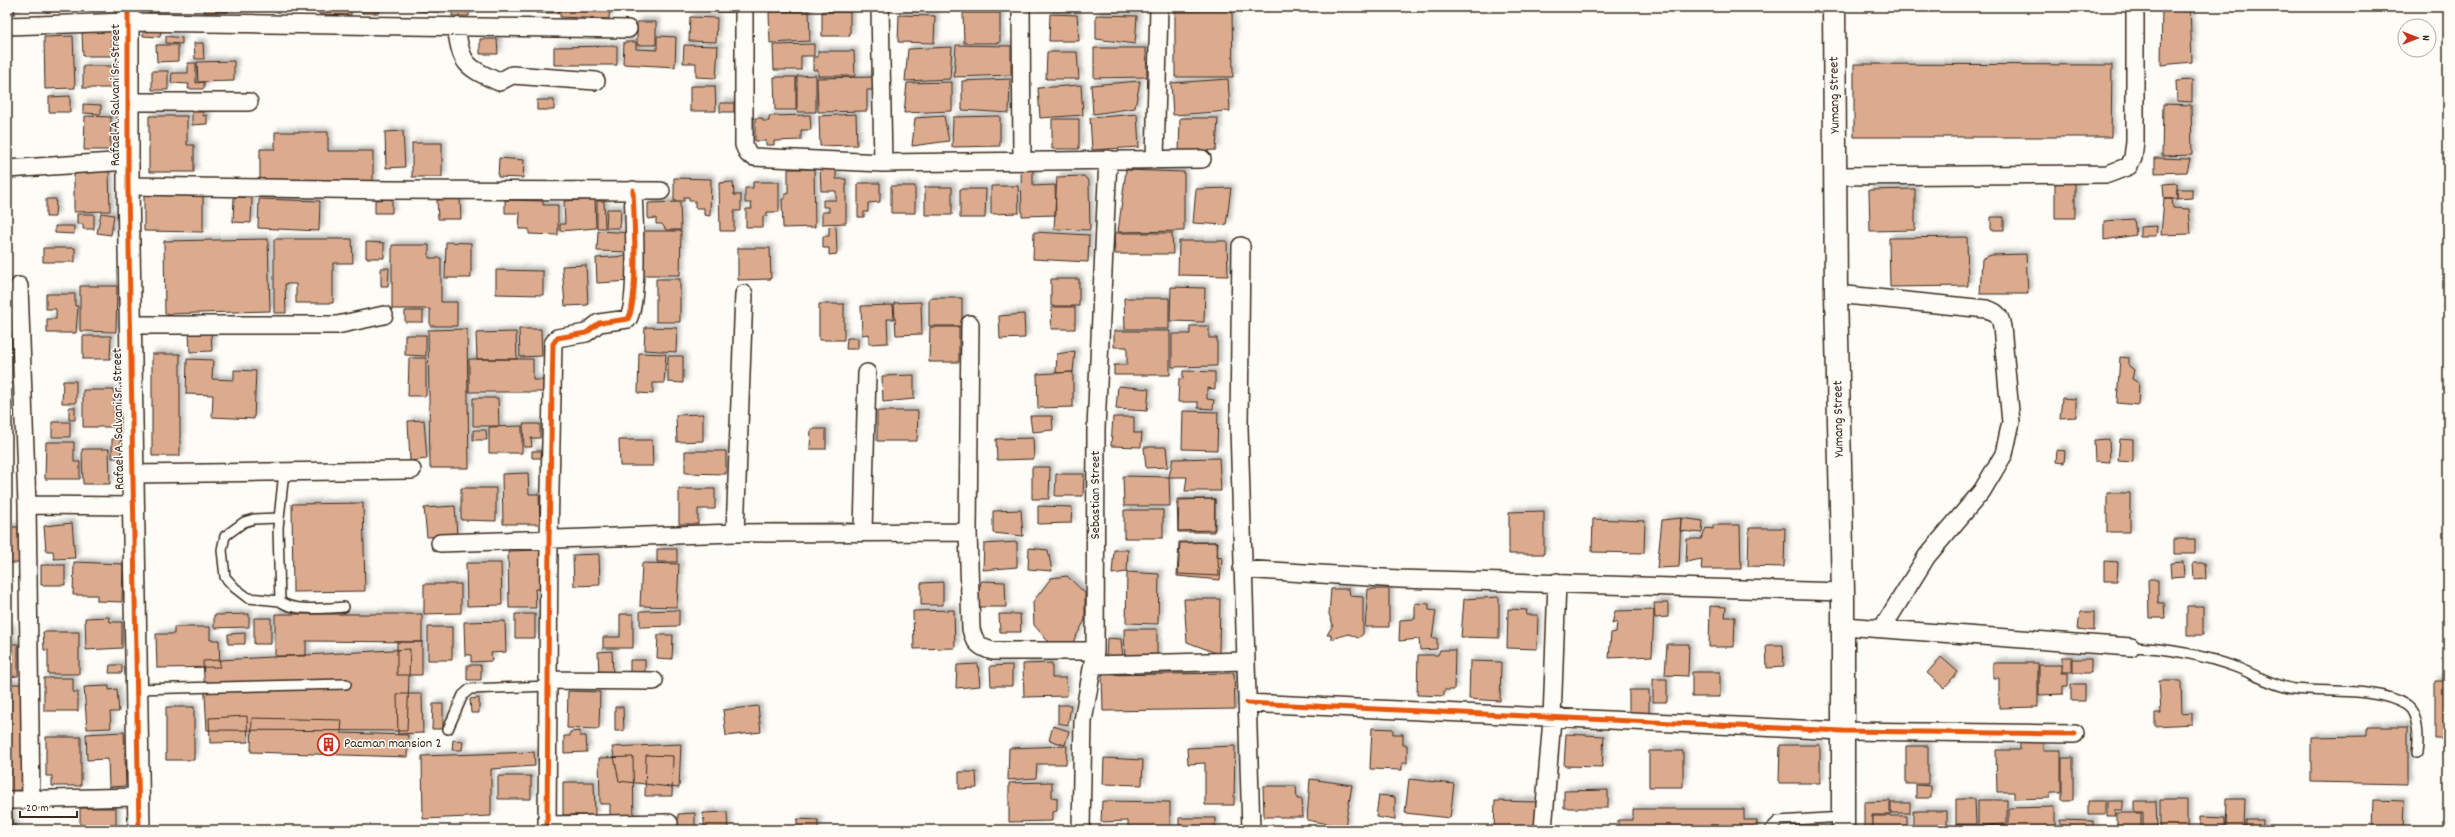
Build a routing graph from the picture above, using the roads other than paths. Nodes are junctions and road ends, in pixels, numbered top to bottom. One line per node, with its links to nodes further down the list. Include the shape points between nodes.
1 (744, 7): 19 (street, via 744,136 748,154 754,157)
2 (880, 7): 19 (street)
3 (1021, 7): 18 (street)
4 (1159, 7): 15 (street)
5 (1834, 7): 21 (main road, Yumang Street)
6 (2135, 7): 21 (street, via 2135,141 2133,158 2128,166 2108,174)
7 (128, 14): 8 (street); 9 (street); 12 (street, Rafael A. Salvani Sr. Street)
8 (7, 26)
9 (456, 26): 10 (street); 11 (street, via 460,52 466,65 499,82 512,74)
10 (628, 29)
11 (596, 81)
12 (128, 102): 13 (street); 17 (street, Rafael A. Salvani Sr. Street)
13 (248, 102)
14 (1108, 159): 15 (street); 18 (street); 52 (street, Sebastian Street, via 1096,428)
15 (1155, 159): 16 (street)
16 (1202, 159)
17 (128, 161): 20 (street); 22 (street, Rafael A. Salvani Sr. Street)
18 (1022, 161): 19 (street)
19 (883, 163)
20 (7, 169)
21 (1836, 176): 28 (main road, Yumang Street)
22 (128, 186): 23 (street); 31 (street, Rafael A. Salvani Sr. Street)
23 (633, 190): 24 (street); 42 (street, via 634,297 631,315 624,321 599,323 586,333 557,338 553,344)
24 (662, 191)
25 (1241, 246): 44 (street, via 1239,427)
26 (19, 286): 36 (street)
27 (744, 294): 41 (street)
28 (1836, 294): 46 (main road, Yumang Street); 50 (street, via 1986,309 1996,312 2002,326 2011,422 2004,454 1982,491 1927,556)
29 (384, 315): 31 (street, via 337,325)
30 (970, 324): 40 (street)
31 (129, 325): 35 (street, Rafael A. Salvani Sr. Street)
32 (867, 373): 39 (street)
33 (412, 470): 34 (street)
34 (284, 472): 35 (street); 38 (lane)
35 (132, 474): 37 (street, Rafael A. Salvani Sr. Street)
36 (27, 505): 37 (street); 66 (street)
37 (132, 506): 57 (street, Rafael A. Salvani Sr. Street)
38 (278, 518): 47 (lane); 47 (lane, via 244,522 225,536 222,550 225,577 235,588 248,598)
39 (863, 532): 40 (street); 41 (street)
40 (968, 532): 52 (street, via 971,629 977,644 993,651)
41 (734, 533): 42 (street)
42 (549, 539): 43 (street); 55 (street)
43 (440, 543)
44 (1242, 568): 45 (street, via 1399,579); 53 (street)
45 (1557, 582): 46 (street); 59 (street)
46 (1843, 592): 49 (main road, Yumang Street)
47 (280, 602): 48 (lane, via 294,608)
48 (344, 607)
49 (1843, 626): 50 (street); 61 (main road, Yumang Street)
50 (1883, 628): 51 (street)
51 (2131, 647): 63 (lane, via 2179,651 2213,659 2293,689 2381,695 2407,705 2415,716 2419,742)
52 (1094, 658): 53 (street); 71 (street, Sebastian Street, via 1084,721)
53 (1245, 661): 58 (street)
54 (654, 682): 55 (street)
55 (549, 683): 60 (lane, via 470,689 463,695); 69 (street)
56 (346, 684): 57 (lane)
57 (135, 689): 64 (street, Rafael A. Salvani Sr. Street)
58 (1246, 702): 59 (street); 72 (street)
59 (1552, 719): 61 (street); 73 (street)
60 (448, 729)
61 (1843, 731): 62 (street); 68 (main road, Yumang Street)
62 (2075, 734)
63 (2417, 753)
64 (138, 797): 66 (street); 70 (street, Rafael A. Salvani Sr. Street)
65 (7, 800): 66 (street)
66 (31, 801)
67 (669, 823): 69 (street)
68 (1843, 824): 74 (lane, via 1778,821)
69 (547, 827)
70 (139, 830)
71 (1081, 830)
72 (1251, 830)
73 (1543, 830)
74 (1769, 830)

